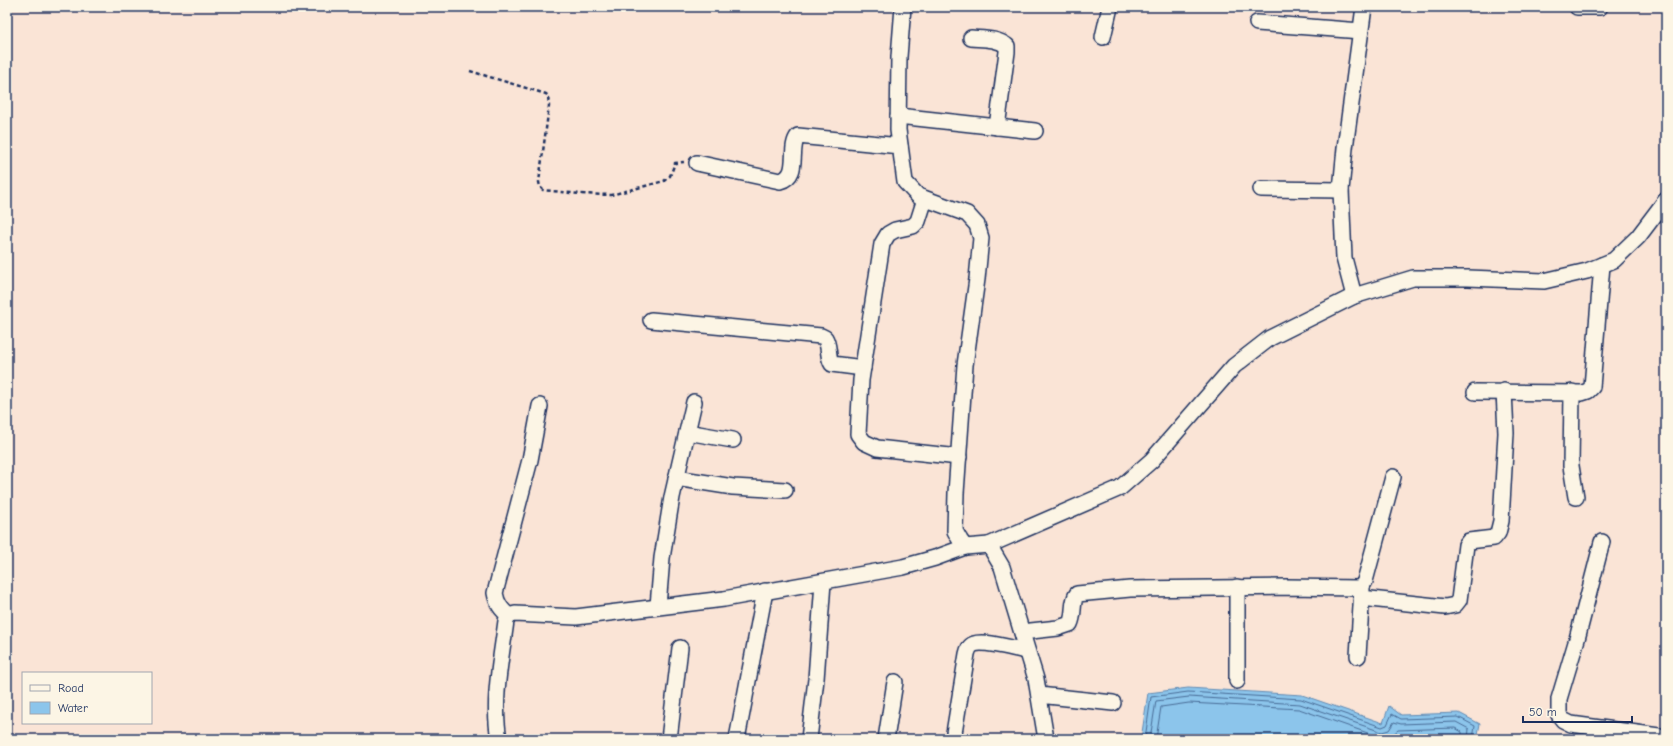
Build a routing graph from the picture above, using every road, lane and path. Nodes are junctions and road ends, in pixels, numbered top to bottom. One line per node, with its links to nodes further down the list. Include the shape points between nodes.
1 (903, 7): 11 (street)
2 (1110, 7): 8 (street)
3 (1364, 7): 7 (street)
4 (1577, 7): 5 (street)
5 (1600, 7)
6 (1257, 23): 7 (street)
7 (1361, 31): 17 (street)
8 (1103, 37)
9 (971, 38): 12 (street, via 1002,42 1006,46)
10 (470, 71): 15 (path, via 548,96 549,106 539,182 542,190 611,195 664,181 670,176 677,162)
11 (898, 116): 12 (street); 14 (street)
12 (998, 127): 13 (street)
13 (1035, 131)
14 (900, 146): 15 (street, via 798,136 790,175 780,181); 18 (street, via 905,182 918,196)
15 (697, 163)
16 (1261, 188): 17 (street)
17 (1341, 190): 21 (street, via 1344,258)
18 (925, 198): 23 (street, via 918,221 913,226 888,234 882,244); 31 (street, via 966,214 977,225 981,238 965,365)
19 (1666, 200): 20 (street, via 1638,237 1614,260)
20 (1602, 265): 21 (street, via 1544,281 1413,278); 26 (street, via 1592,387 1588,391)
21 (1354, 296): 37 (street, via 1270,338 1234,366 1152,460 1120,488)
22 (651, 320): 23 (street, via 821,336 827,341 832,364)
23 (863, 368): 31 (street, via 858,434 864,442 877,448)
24 (1475, 392): 25 (street)
25 (1504, 392): 26 (street); 42 (street, via 1505,470 1501,521 1494,538 1468,541 1459,600 1455,605 1444,607)
26 (1572, 392): 35 (street, via 1571,466)
27 (694, 402): 29 (street)
28 (540, 406): 44 (street, via 530,460 495,593 496,602)
29 (687, 432): 30 (street); 33 (street)
30 (733, 440)
31 (959, 457): 38 (street, via 956,531)
32 (1393, 477): 42 (street)
33 (676, 478): 34 (street, via 733,487); 43 (street, via 662,558)
34 (785, 490)
35 (1576, 497)
36 (1602, 542): 53 (street, via 1559,699 1559,715 1571,724)
37 (989, 545): 38 (street); 45 (street, via 1002,567)
38 (965, 547): 39 (street, via 903,568)
39 (823, 582): 41 (street); 57 (street)
40 (1237, 587): 42 (street, via 1352,589); 45 (street, via 1130,589 1077,594 1070,624); 49 (street)
41 (765, 591): 43 (street, via 724,600); 56 (street)
42 (1362, 592): 48 (street)
43 (658, 606): 44 (street, via 576,617 515,614)
44 (509, 616): 54 (street, via 506,621 498,678 495,720)
45 (1022, 632): 47 (street)
46 (680, 648): 55 (street)
47 (1027, 651): 51 (street); 59 (street, via 987,644 970,646)
48 (1358, 656)
49 (1237, 681)
50 (895, 682): 58 (street)
51 (1039, 695): 52 (street); 60 (street)
52 (1113, 703)
53 (1666, 737)
54 (499, 739)
55 (669, 739)
56 (737, 739)
57 (809, 739)
58 (886, 739)
59 (953, 739)
60 (1046, 739)

